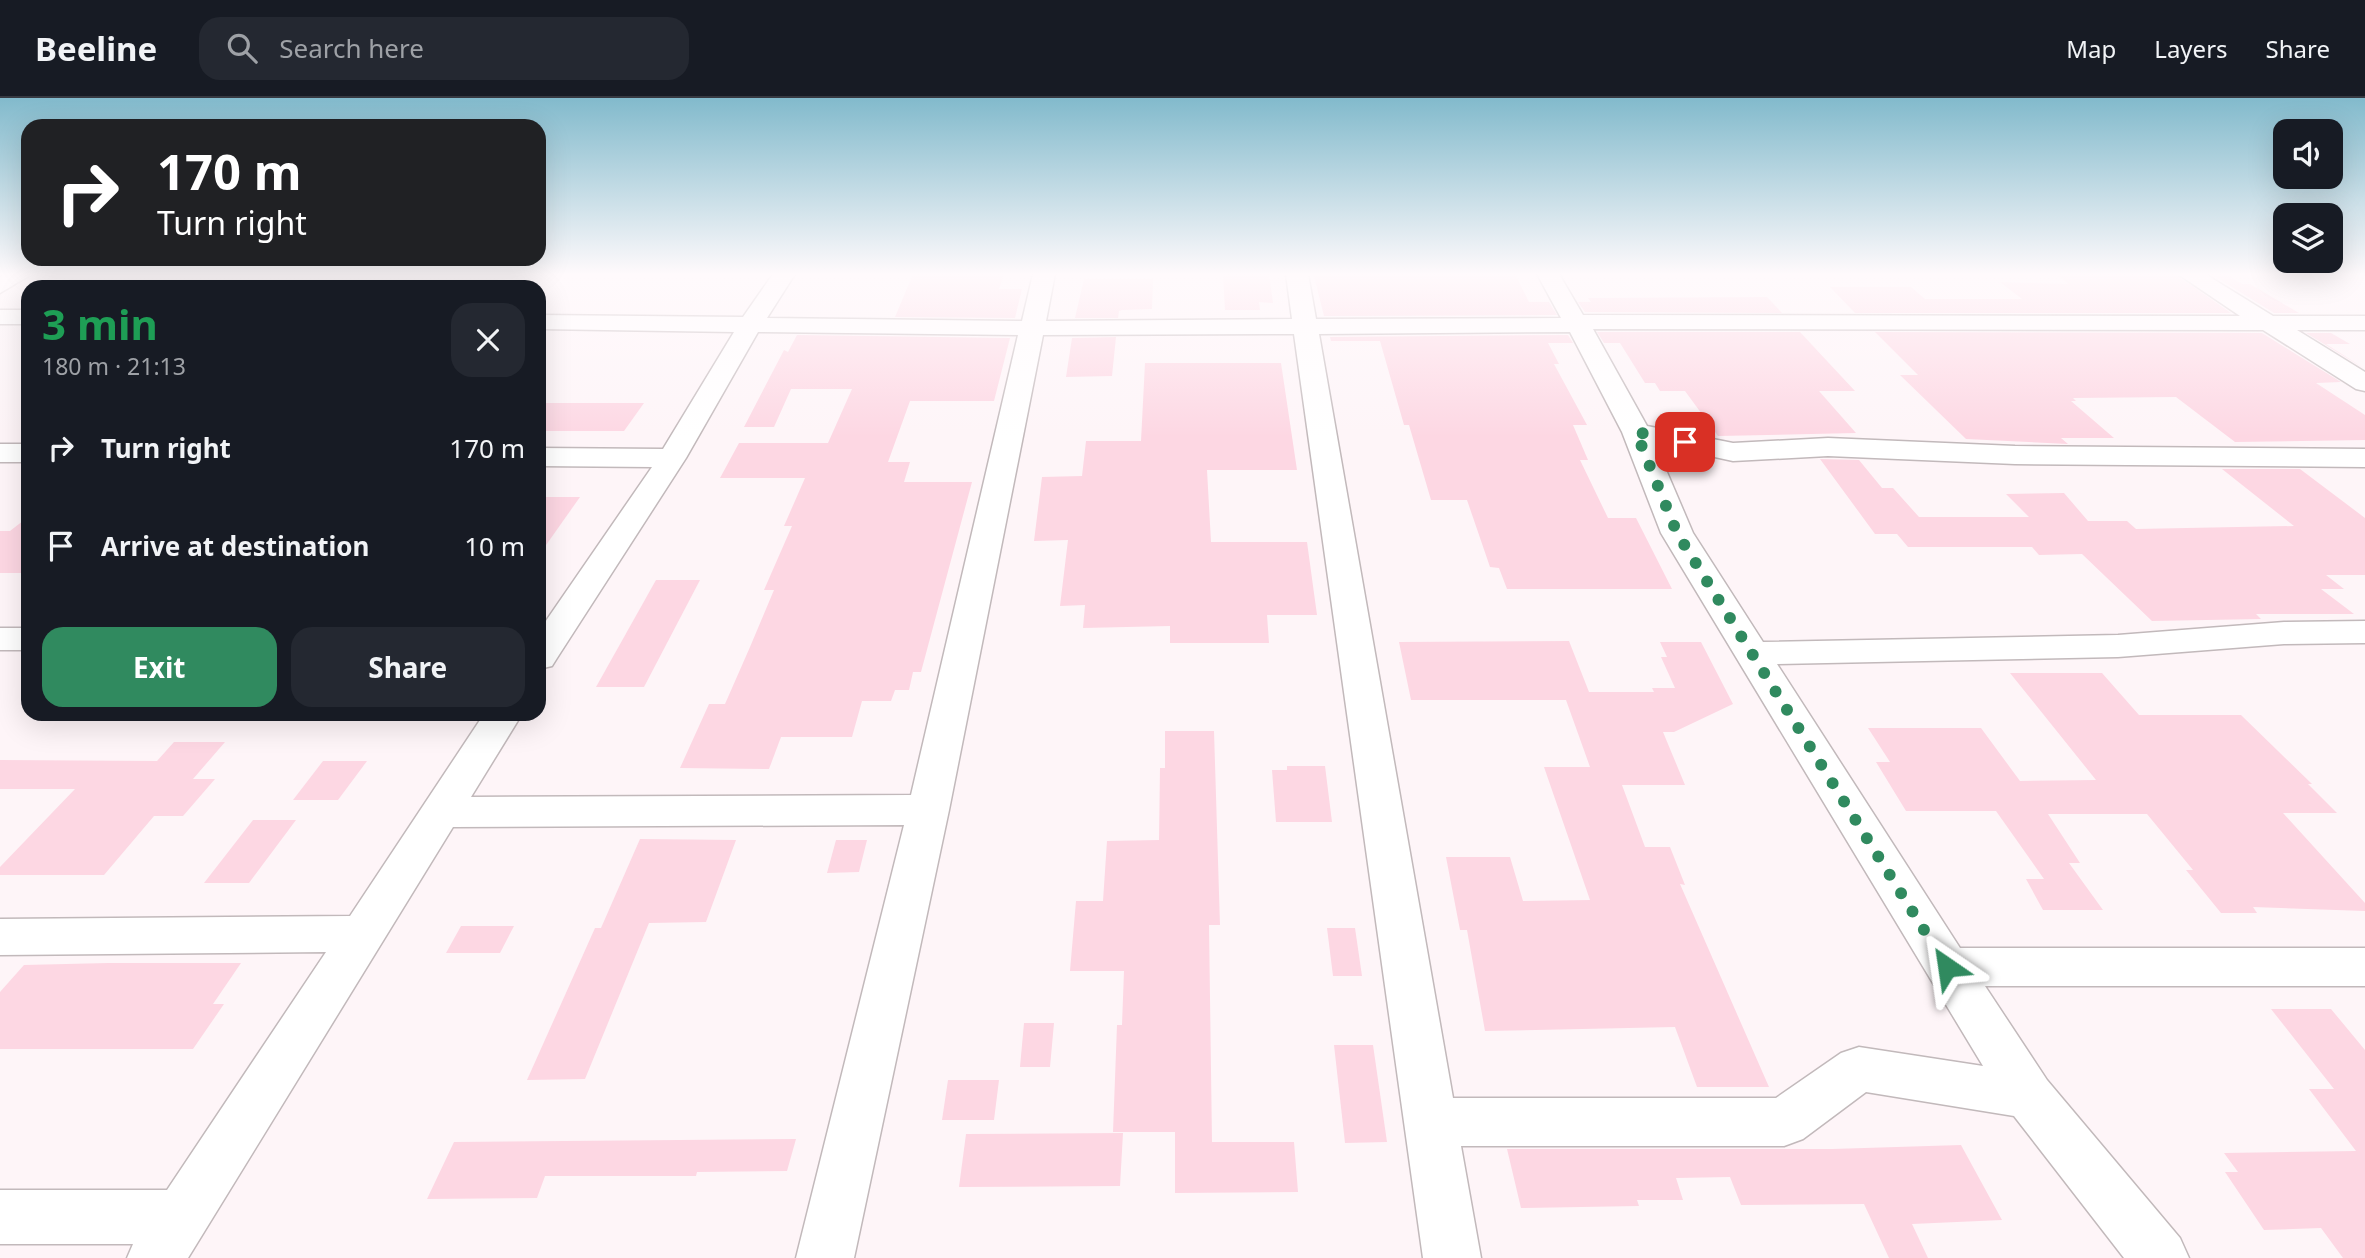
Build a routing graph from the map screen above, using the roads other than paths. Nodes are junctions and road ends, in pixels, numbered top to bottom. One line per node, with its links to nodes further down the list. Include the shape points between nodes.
1 (748, 328): 11 (street)
2 (1031, 328): 19 (street)
3 (1305, 328): 26 (street)
4 (1579, 328): 7 (street)
5 (2276, 328): 6 (street)
6 (2365, 383)
7 (1636, 432): 12 (street, via 1733,452 1828,447 2015,455); 17 (street, via 1677,533)
8 (0, 453): 9 (street)
9 (21, 453)
10 (546, 457): 11 (street)
11 (672, 457): 16 (street)
12 (2365, 458)
13 (2365, 632): 17 (street, via 2284,633 2118,646)
14 (0, 639): 15 (street)
15 (21, 639)
16 (546, 643)
17 (1752, 653): 23 (street)
18 (498, 721): 20 (street)
19 (928, 810): 20 (street); 29 (street)
20 (440, 812): 21 (street)
21 (362, 934): 22 (street); 28 (street)
22 (0, 937)
23 (1947, 967): 24 (street); 25 (street)
24 (2365, 967)
25 (2029, 1096): 26 (street, via 1859,1069 1784,1122); 31 (street)
26 (1430, 1122): 30 (street)
27 (0, 1217): 28 (street)
28 (169, 1237)
29 (825, 1258)
30 (1452, 1258)
31 (2160, 1258)

